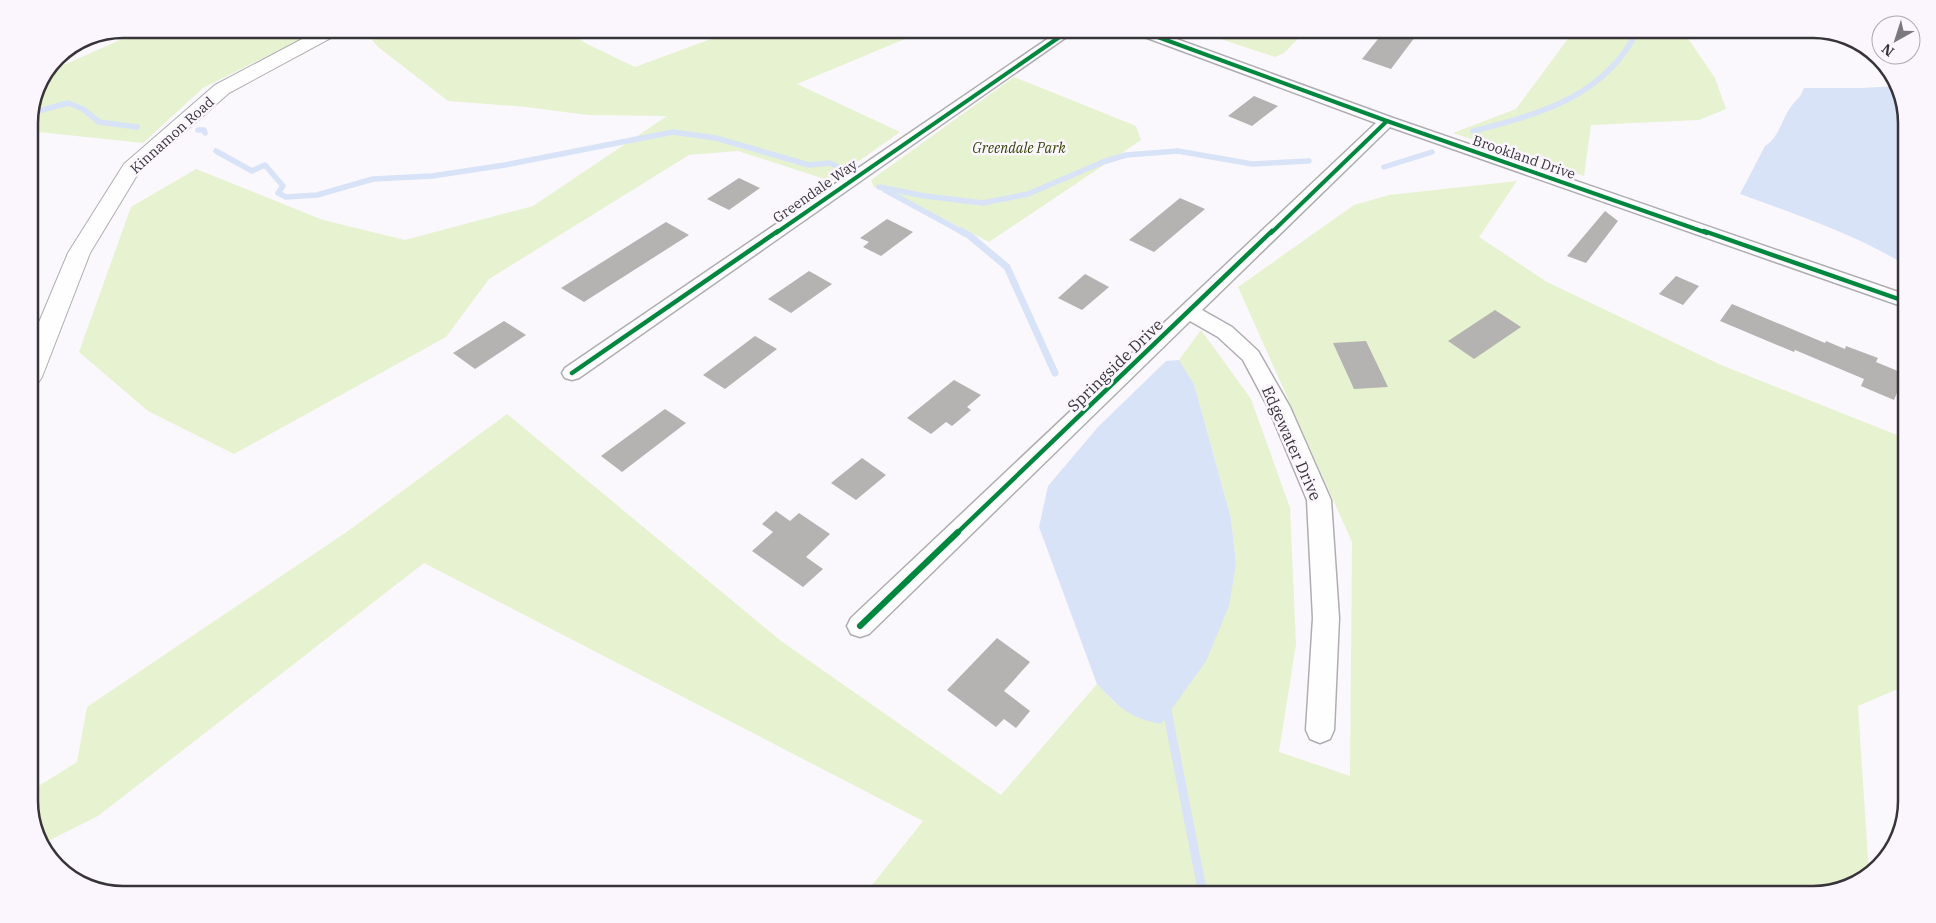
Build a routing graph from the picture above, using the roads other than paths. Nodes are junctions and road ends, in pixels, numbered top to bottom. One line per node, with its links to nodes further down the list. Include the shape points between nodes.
1 (317, 38): 7 (main road, Kinnamon Road, via 222,89 131,168 79,253)
2 (1058, 38): 8 (street, Greendale Way)
3 (1161, 38): 4 (street, Brookland Drive)
4 (1387, 121): 5 (street, Brookland Drive); 6 (street, Springside Drive)
5 (1898, 299)
6 (1189, 312): 9 (street, Springside Drive); 10 (street, Edgewater Drive, via 1225,332 1251,356 1279,407 1319,500 1326,618)
7 (38, 355)
8 (572, 373)
9 (860, 626)
10 (1320, 730)

